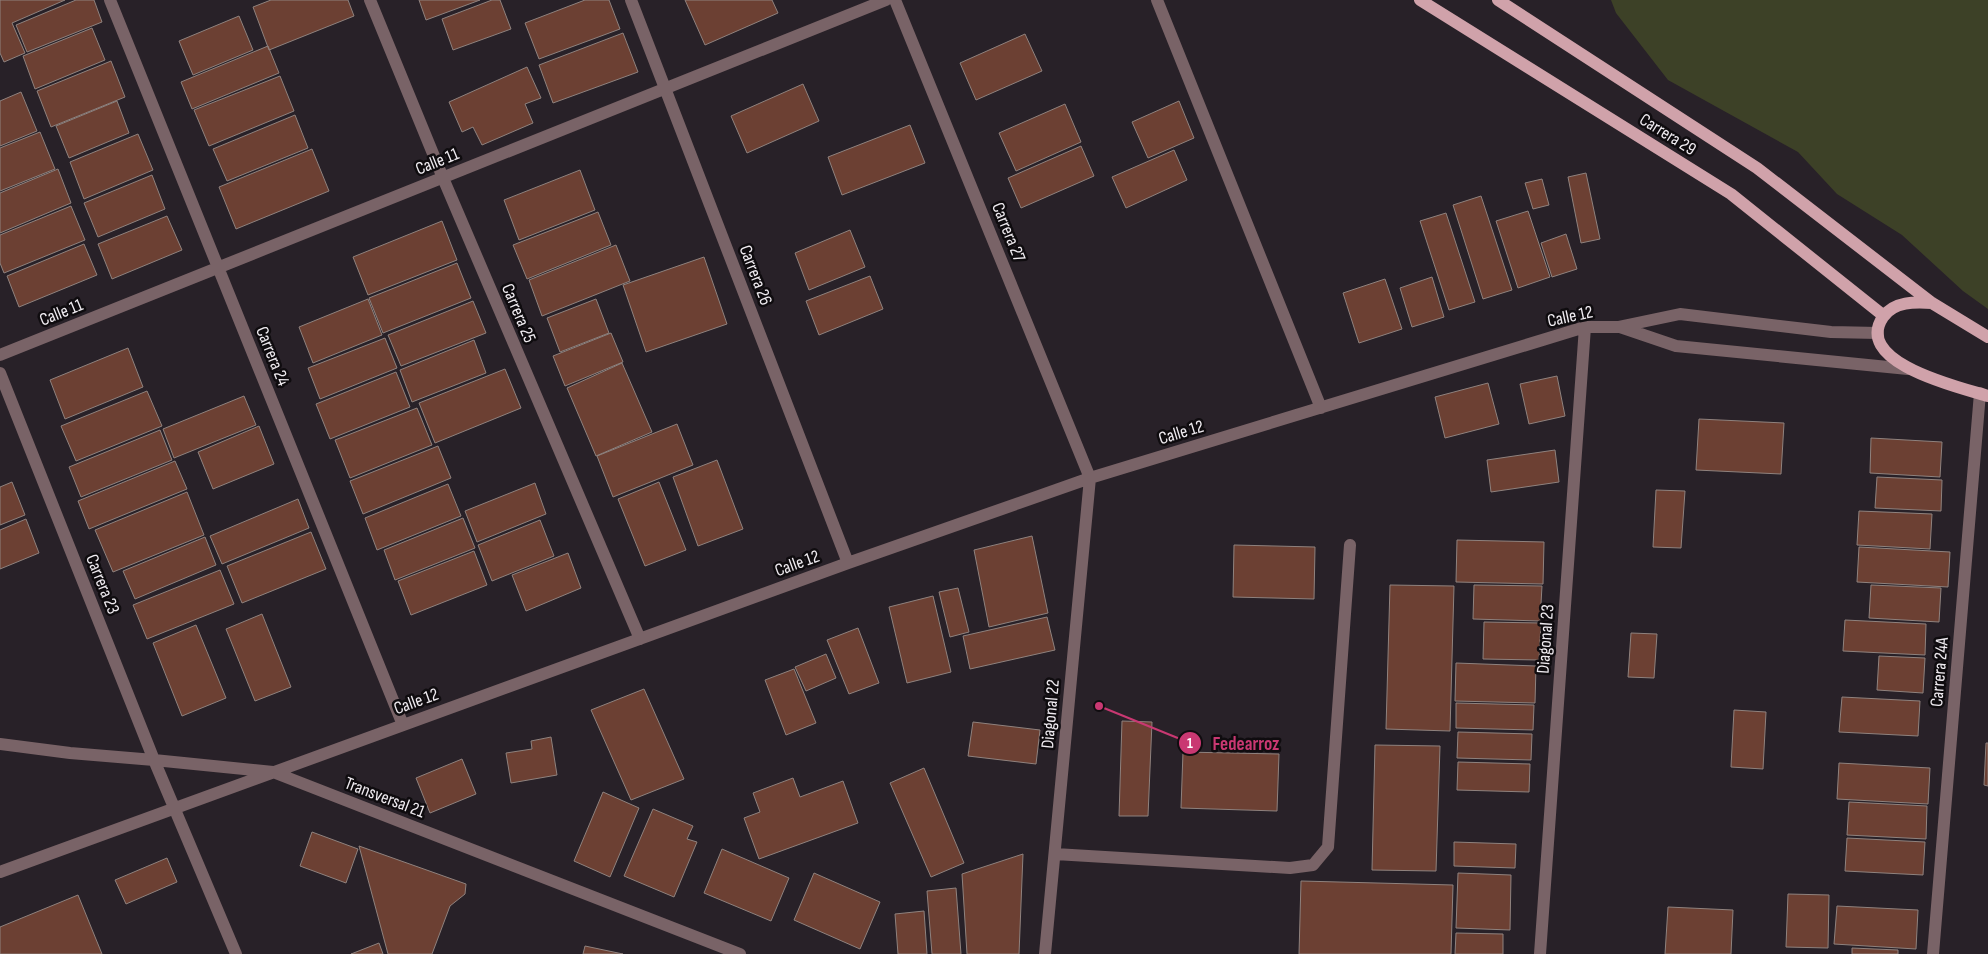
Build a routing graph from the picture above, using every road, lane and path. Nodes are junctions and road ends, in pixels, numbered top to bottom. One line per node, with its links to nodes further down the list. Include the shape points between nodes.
1 (110, 0): 11 (street, Carrera 24)
2 (370, 0): 10 (street, Carrera 25)
3 (631, 0): 9 (street, Carrera 26)
4 (886, 0): 9 (street, Calle 11)
5 (896, 0): 23 (street, Carrera 27)
6 (1156, 0): 22 (street)
7 (1420, 0): 13 (main road, Carrera 29, via 1731,194)
8 (1498, 0): 12 (main road, Carrera 29, via 1757,168)
9 (666, 88): 10 (street, Calle 11); 25 (street, Carrera 26)
10 (442, 178): 11 (street, Calle 11); 26 (street, Carrera 25)
11 (218, 268): 18 (street, Calle 11); 27 (street, Carrera 24)
12 (1932, 303): 13 (main road, via 1911,302 1897,306); 17 (main road, Carrera 29)
13 (1884, 316): 16 (main road)
14 (1585, 327): 15 (street, Calle 12); 22 (street, Calle 12); 37 (street, Diagonal 23)
15 (1618, 327): 16 (street, Calle 12, via 1680,314 1830,332); 19 (street, Calle 12, via 1676,346)
16 (1878, 334): 19 (main road, via 1890,355)
17 (1988, 337)
18 (0, 355)
19 (1908, 369): 21 (main road)
20 (0, 373): 29 (street, Carrera 23)
21 (1984, 395): 38 (street, Carrera 24A)
22 (1320, 408): 23 (street, Calle 12)
23 (1090, 478): 25 (street, Calle 12); 32 (street, Diagonal 22)
24 (1350, 546): 32 (street, via 1328,847 1313,864 1290,868)
25 (848, 563): 26 (street, Calle 12)
26 (640, 638): 27 (street, Calle 12)
27 (403, 725): 30 (street, Calle 12)
28 (0, 744): 29 (street, Transversal 21, via 70,754)
29 (154, 760): 30 (street, Transversal 21); 31 (street, Carrera 23)
30 (273, 772): 31 (street, Calle 12); 35 (street, Transversal 21)
31 (174, 808): 33 (street, Calle 12); 34 (street, Carrera 23)
32 (1055, 854): 36 (street, Diagonal 22)
33 (0, 872)
34 (236, 954)
35 (740, 954)
36 (1045, 954)
37 (1540, 954)
38 (1933, 954)

